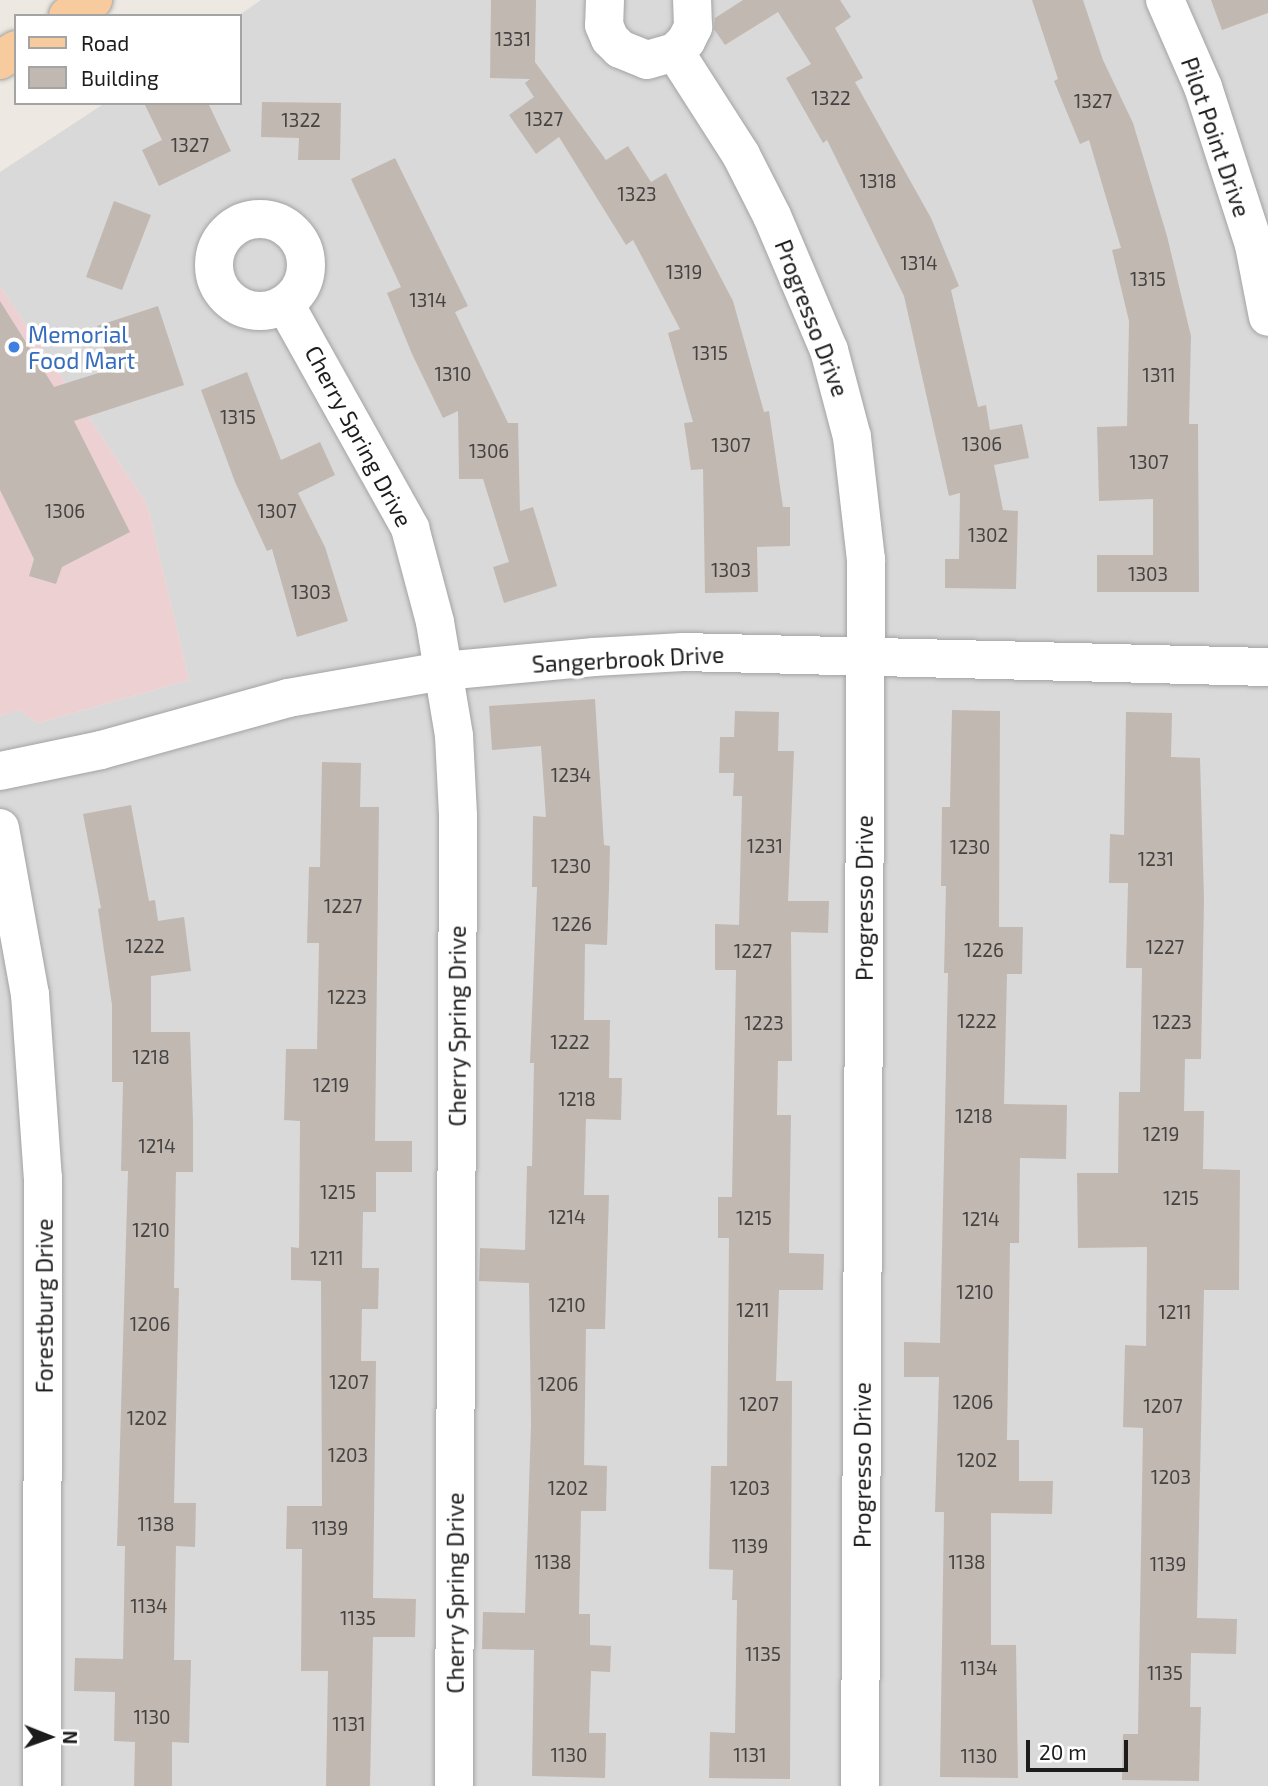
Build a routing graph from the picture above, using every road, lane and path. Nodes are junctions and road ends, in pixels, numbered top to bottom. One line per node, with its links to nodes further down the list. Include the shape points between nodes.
1 (93, 0): 5 (main road)
2 (605, 0): 6 (street, via 604,25 620,50 647,60)
3 (692, 0): 6 (street, via 693,27)
4 (1166, 0): 8 (street, Pilot Point Drive, via 1207,101 1254,246)
5 (71, 14)
6 (675, 52): 9 (street, Progresso Drive, via 741,155 829,350 852,437 866,559)
7 (285, 304): 11 (street, Cherry Spring Drive, via 411,528)
8 (1268, 317)
9 (865, 659): 10 (street, Sangerbrook Drive); 11 (street, Sangerbrook Drive, via 683,652); 16 (street, Progresso Drive)
10 (1268, 667)
11 (443, 671): 12 (street, Sangerbrook Drive, via 288,698 101,750); 15 (street, Cherry Spring Drive, via 454,736 458,816)
12 (0, 771)
13 (0, 828): 14 (street, Forestburg Drive, via 30,994 43,1166)
14 (42, 1786)
15 (454, 1786)
16 (860, 1786)

